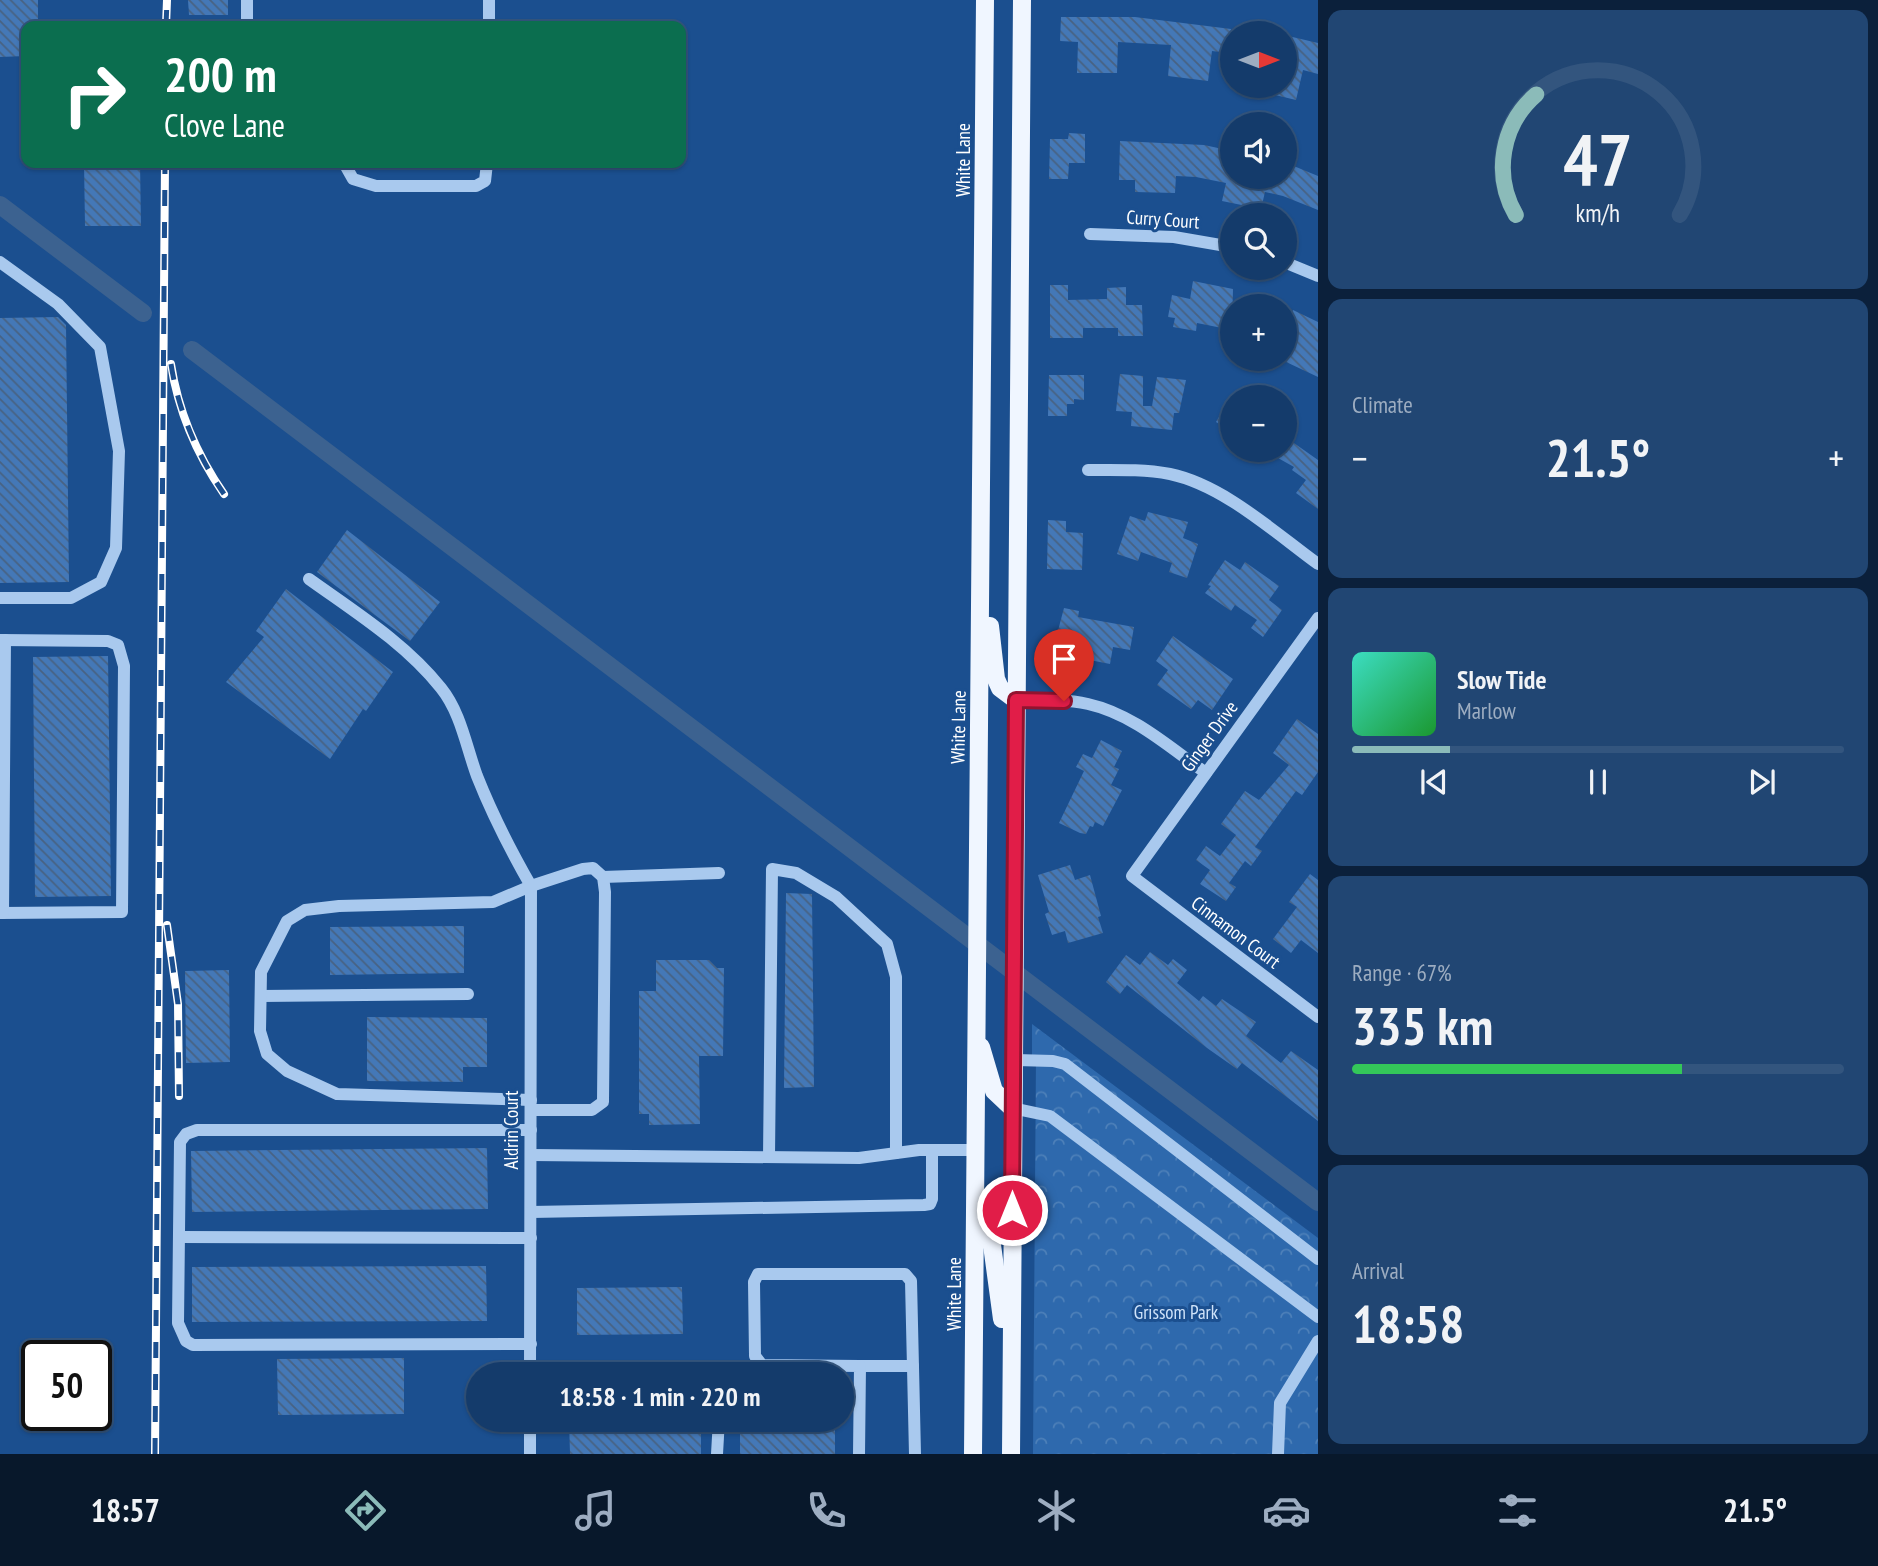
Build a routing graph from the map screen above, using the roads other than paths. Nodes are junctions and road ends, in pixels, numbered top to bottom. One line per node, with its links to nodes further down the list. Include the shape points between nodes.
1 (247, 0): 5 (street)
2 (489, 0): 6 (street)
3 (985, 0): 15 (main road, White Lane)
4 (1021, 0): 21 (main road)
5 (247, 21)
6 (489, 21)
7 (347, 168): 8 (street, via 353,179 376,186 476,186 485,181)
8 (486, 168)
9 (1090, 234): 10 (street, Curry Court, via 1174,237)
10 (1220, 245)
11 (0, 262): 18 (street, via 58,304 100,347 119,451 119,483 116,548 101,582 71,598)
12 (1297, 267): 13 (street)
13 (1318, 276)
14 (1088, 470): 16 (street, via 1145,471 1198,483)
15 (981, 546): 21 (main road, via 996,679); 33 (main road, White Lane)
16 (1318, 564)
17 (309, 579): 28 (street, via 403,648 441,688 458,716 477,777 505,841)
18 (0, 598)
19 (1318, 618): 23 (street, Ginger Drive)
20 (2, 640): 22 (street); 29 (street, via 108,641 118,645 124,666 123,908 117,913)
21 (1016, 700): 23 (street, via 1089,704 1115,713); 34 (main road)
22 (2, 747): 24 (street)
23 (1206, 773): 26 (street, Ginger Drive)
24 (2, 798): 29 (street)
25 (719, 873): 27 (street)
26 (1132, 876): 32 (street, Cinnamon Court)
27 (603, 877): 28 (street, via 593,868 583,869); 35 (street, via 603,1102 592,1110)
28 (531, 886): 31 (street, via 493,902 305,910 287,921 261,972); 35 (street, Aldrin Court)
29 (1, 913)
30 (468, 993): 31 (street)
31 (261, 996): 35 (street, via 260,1031 267,1054 287,1071 337,1094)
32 (1318, 1017)
33 (976, 1023): 36 (main road, via 994,1091); 39 (main road, White Lane)
34 (1013, 1060): 36 (main road); 47 (street, via 1065,1064)
35 (531, 1105): 37 (street, Aldrin Court)
36 (1012, 1108): 48 (street, via 1050,1116); 56 (main road)
37 (531, 1130): 41 (street, Aldrin Court); 45 (street, via 197,1130 180,1142)
38 (932, 1150): 39 (street); 40 (street); 43 (street, via 932,1199 925,1205)
39 (975, 1150): 44 (main road, White Lane)
40 (896, 1153): 42 (street, via 859,1158); 42 (street, via 896,977 887,944 836,897 796,873 772,869)
41 (531, 1155): 42 (street); 43 (street, Aldrin Court)
42 (769, 1157)
43 (531, 1212): 46 (street, Aldrin Court)
44 (975, 1224): 56 (main road, via 992,1245); 63 (main road, White Lane)
45 (179, 1237): 46 (street); 50 (street, via 178,1323 186,1341 194,1345)
46 (531, 1238): 50 (street, Aldrin Court)
47 (1318, 1259)
48 (1318, 1317)
49 (1318, 1341): 65 (street, via 1280,1403)
50 (531, 1344): 51 (street, Aldrin Court)
51 (530, 1362)
52 (760, 1362): 55 (street, via 755,1356 754,1282 758,1275 905,1274 911,1281)
53 (854, 1366): 54 (street)
54 (860, 1366): 55 (street); 61 (street)
55 (913, 1366): 62 (street)
56 (1011, 1389): 64 (main road)
57 (530, 1432): 59 (street)
58 (719, 1432): 60 (street)
59 (530, 1454)
60 (718, 1454)
61 (859, 1454)
62 (915, 1454)
63 (974, 1454)
64 (1011, 1454)
65 (1278, 1454)

